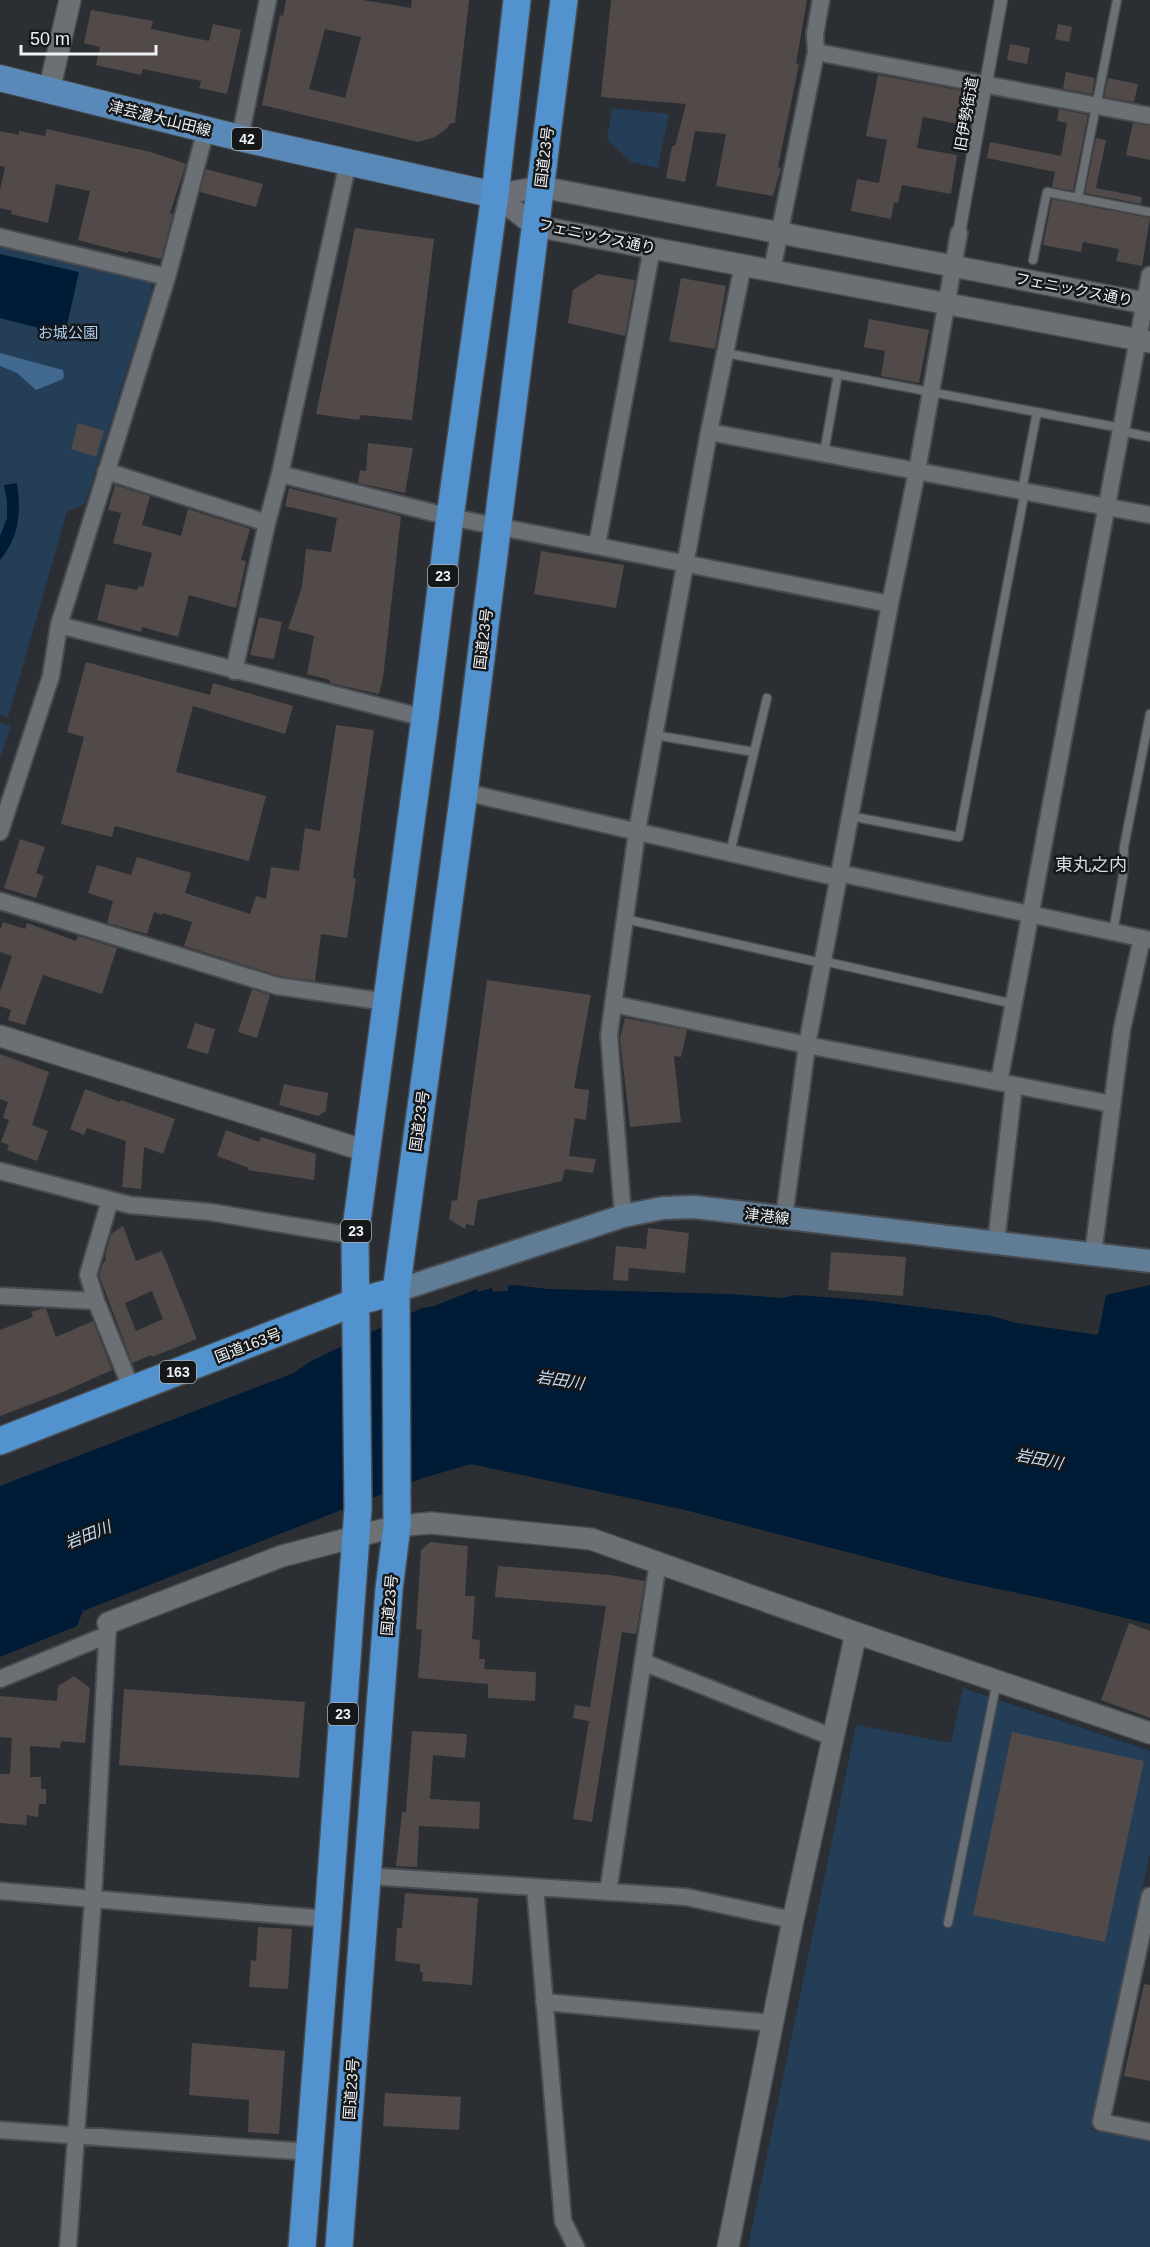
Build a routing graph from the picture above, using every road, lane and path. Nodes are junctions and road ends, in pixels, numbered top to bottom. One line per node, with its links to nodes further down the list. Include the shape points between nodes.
1 (70, 0): 11 (street)
2 (268, 0): 15 (street)
3 (517, 0): 18 (highway, 23)
4 (564, 0): 17 (highway, 国道23号 / 23)
5 (821, 0): 8 (street)
6 (1001, 0): 10 (street, 旧伊勢街道)
7 (1117, 0): 12 (lane)
8 (816, 52): 10 (street); 22 (street)
9 (0, 78): 11 (main road, 津芸濃大山田線 / 42)
10 (987, 85): 12 (street); 23 (street, 旧伊勢街道)
11 (49, 91): 14 (main road, 津芸濃大山田線 / 42)
12 (1097, 106): 13 (street); 19 (lane)
13 (1150, 116)
14 (206, 129): 15 (main road, 津芸濃大山田線 / 42); 31 (street)
15 (240, 138): 16 (main road, 津芸濃大山田線 / 42)
16 (348, 162): 18 (main road, 津芸濃大山田線 / 42); 45 (street)
17 (541, 187): 18 (street, フェニックス通り); 21 (highway, 国道23号 / 23); 22 (street, フェニックス通り)
18 (495, 195): 21 (street, フェニックス通り); 49 (highway, 23)
19 (1078, 198): 20 (lane); 26 (lane, via 1047,192)
20 (1150, 212)
21 (536, 226): 25 (street, フェニックス通り); 51 (highway, 国道23号 / 23)
22 (780, 233): 28 (street, フェニックス通り); 29 (street)
23 (959, 234): 28 (street)
24 (0, 237): 31 (street)
25 (652, 248): 27 (street, フェニックス通り); 52 (street)
26 (1034, 260)
27 (743, 265): 29 (street, フェニックス通り); 35 (street)
28 (953, 266): 32 (street, フェニックス通り); 33 (street)
29 (772, 270): 33 (street, フェニックス通り)
30 (1150, 275): 32 (street)
31 (167, 277): 43 (street)
32 (1147, 303): 34 (street)
33 (947, 304): 34 (street, フェニックス通り); 37 (street)
34 (1144, 341): 39 (street)
35 (725, 353): 36 (lane); 40 (street)
36 (838, 374): 37 (lane); 42 (lane)
37 (931, 392): 38 (lane); 44 (street)
38 (1036, 412): 39 (lane); 46 (lane)
39 (1121, 430): 41 (lane); 47 (street)
40 (709, 432): 42 (street); 53 (street)
41 (1150, 437)
42 (824, 453): 44 (street)
43 (106, 471): 50 (street); 55 (street)
44 (917, 471): 46 (street); 54 (street)
45 (280, 474): 49 (street); 50 (street)
46 (1023, 490): 47 (street); 64 (lane, via 959,837)
47 (1107, 506): 48 (street); 70 (street)
48 (1150, 514)
49 (450, 517): 51 (street); 59 (highway, 23)
50 (267, 523): 56 (street)
51 (497, 525): 52 (street); 62 (highway, 国道23号 / 23)
52 (597, 545): 53 (street)
53 (687, 565): 54 (street); 60 (street)
54 (890, 604): 64 (street)
55 (59, 625): 56 (street); 63 (street, via 51,676)
56 (234, 671): 59 (street)
57 (766, 698): 61 (lane)
58 (1150, 714): 72 (lane, via 1124,847)
59 (425, 718): 75 (highway, 23)
60 (655, 735): 61 (lane); 65 (street)
61 (754, 752): 67 (lane)
62 (464, 792): 65 (street); 93 (highway, 国道23号 / 23)
63 (4, 803): 66 (street)
64 (850, 816): 68 (street)
65 (637, 831): 67 (street); 71 (street)
66 (0, 832)
67 (730, 853): 68 (street)
68 (839, 876): 70 (street); 74 (street)
69 (0, 901): 75 (street, via 277,986)
70 (1030, 915): 72 (street); 77 (street)
71 (625, 919): 74 (lane); 76 (street)
72 (1113, 932): 73 (street)
73 (1146, 939): 81 (street, via 1122,1029)
74 (823, 962): 77 (lane); 79 (street)
75 (387, 1002): 82 (highway, 23)
76 (613, 1004): 79 (street); 85 (street, via 609,1058)
77 (1014, 1004): 80 (street)
78 (0, 1036): 82 (street)
79 (807, 1045): 80 (street); 86 (street)
80 (1007, 1083): 81 (street); 88 (street)
81 (1113, 1104): 89 (street)
82 (366, 1151): 87 (highway, 23)
83 (0, 1172): 84 (street)
84 (110, 1200): 87 (street); 92 (street, via 88,1275)
85 (622, 1216): 86 (main road, 津港線, via 653,1209 695,1207); 93 (main road, 津港線)
86 (784, 1218): 88 (main road, 津港線)
87 (355, 1236): 94 (highway, 23)
88 (996, 1242): 89 (main road, 津港線)
89 (1093, 1254): 90 (main road, 津港線)
90 (1150, 1261)
91 (0, 1296): 92 (street)
92 (96, 1301): 95 (street)
93 (396, 1301): 94 (highway, 国道163号 / 163); 97 (highway, 国道23号 / 23)
94 (356, 1307): 95 (highway, 国道163号 / 163); 98 (highway, 23)
95 (132, 1390): 96 (highway, 国道163号 / 163)
96 (0, 1441)
97 (397, 1516): 98 (street); 99 (street, via 591,1539); 107 (highway, 国道23号 / 23)
98 (356, 1536): 100 (street, via 282,1556); 113 (highway, 23)
99 (658, 1562): 101 (street); 102 (street)
100 (108, 1629): 103 (street); 112 (street)
101 (856, 1633): 104 (street); 106 (street)
102 (643, 1662): 106 (street); 110 (street)
103 (0, 1679)
104 (997, 1680): 105 (street); 115 (lane)
105 (1150, 1733)
106 (832, 1737): 114 (street)
107 (368, 1876): 108 (street); 124 (highway, 国道23号 / 23)
108 (535, 1887): 110 (street); 116 (street)
109 (0, 1891): 112 (street)
110 (608, 1892): 114 (street, via 686,1897)
111 (1150, 1896): 119 (street, via 1101,2122)
112 (93, 1899): 113 (street); 120 (street)
113 (328, 1919): 121 (highway, 23)
114 (793, 1920): 117 (street)
115 (948, 1923)
116 (544, 2002): 117 (street); 125 (street, via 563,2221)
117 (772, 2023): 126 (street)
118 (0, 2130): 120 (street)
119 (1150, 2132)
120 (76, 2136): 121 (street); 122 (street)
121 (310, 2152): 123 (highway, 23)
122 (68, 2247)
123 (302, 2247)
124 (339, 2247)
125 (576, 2247)
126 (728, 2247)

